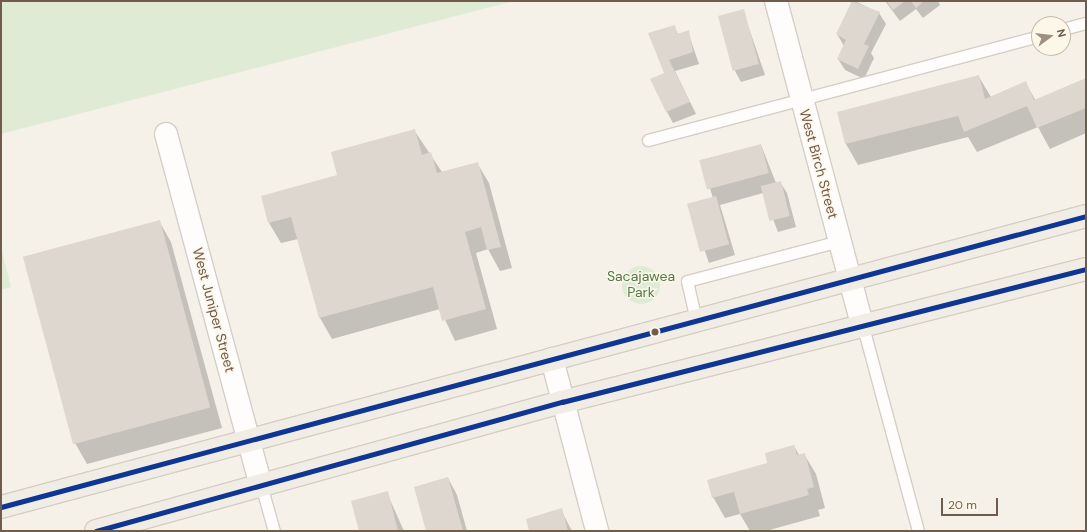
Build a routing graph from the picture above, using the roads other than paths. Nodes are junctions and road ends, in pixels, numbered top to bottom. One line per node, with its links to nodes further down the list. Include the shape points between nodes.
1 (776, 1): 5 (street, West Birch Street)
2 (1086, 23): 3 (lane)
3 (1071, 27)
4 (1031, 38): 5 (lane)
5 (802, 101): 7 (lane); 9 (street, West Birch Street)
6 (166, 134): 16 (street, West Juniper Street)
7 (648, 140)
8 (1086, 216): 11 (main road)
9 (840, 241): 11 (street, West Birch Street); 12 (lane, via 687,281)
10 (1086, 269): 13 (main road)
11 (850, 278): 12 (main road); 13 (street, West Birch Street)
12 (696, 320): 14 (main road)
13 (863, 327): 15 (main road); 22 (lane)
14 (552, 359): 15 (street); 16 (main road)
15 (562, 402): 17 (main road); 21 (street)
16 (249, 440): 17 (street, West Juniper Street); 18 (main road)
17 (261, 485): 19 (main road); 20 (lane)
18 (1, 507)
19 (96, 531)
20 (274, 531)
21 (597, 531)
22 (918, 531)

